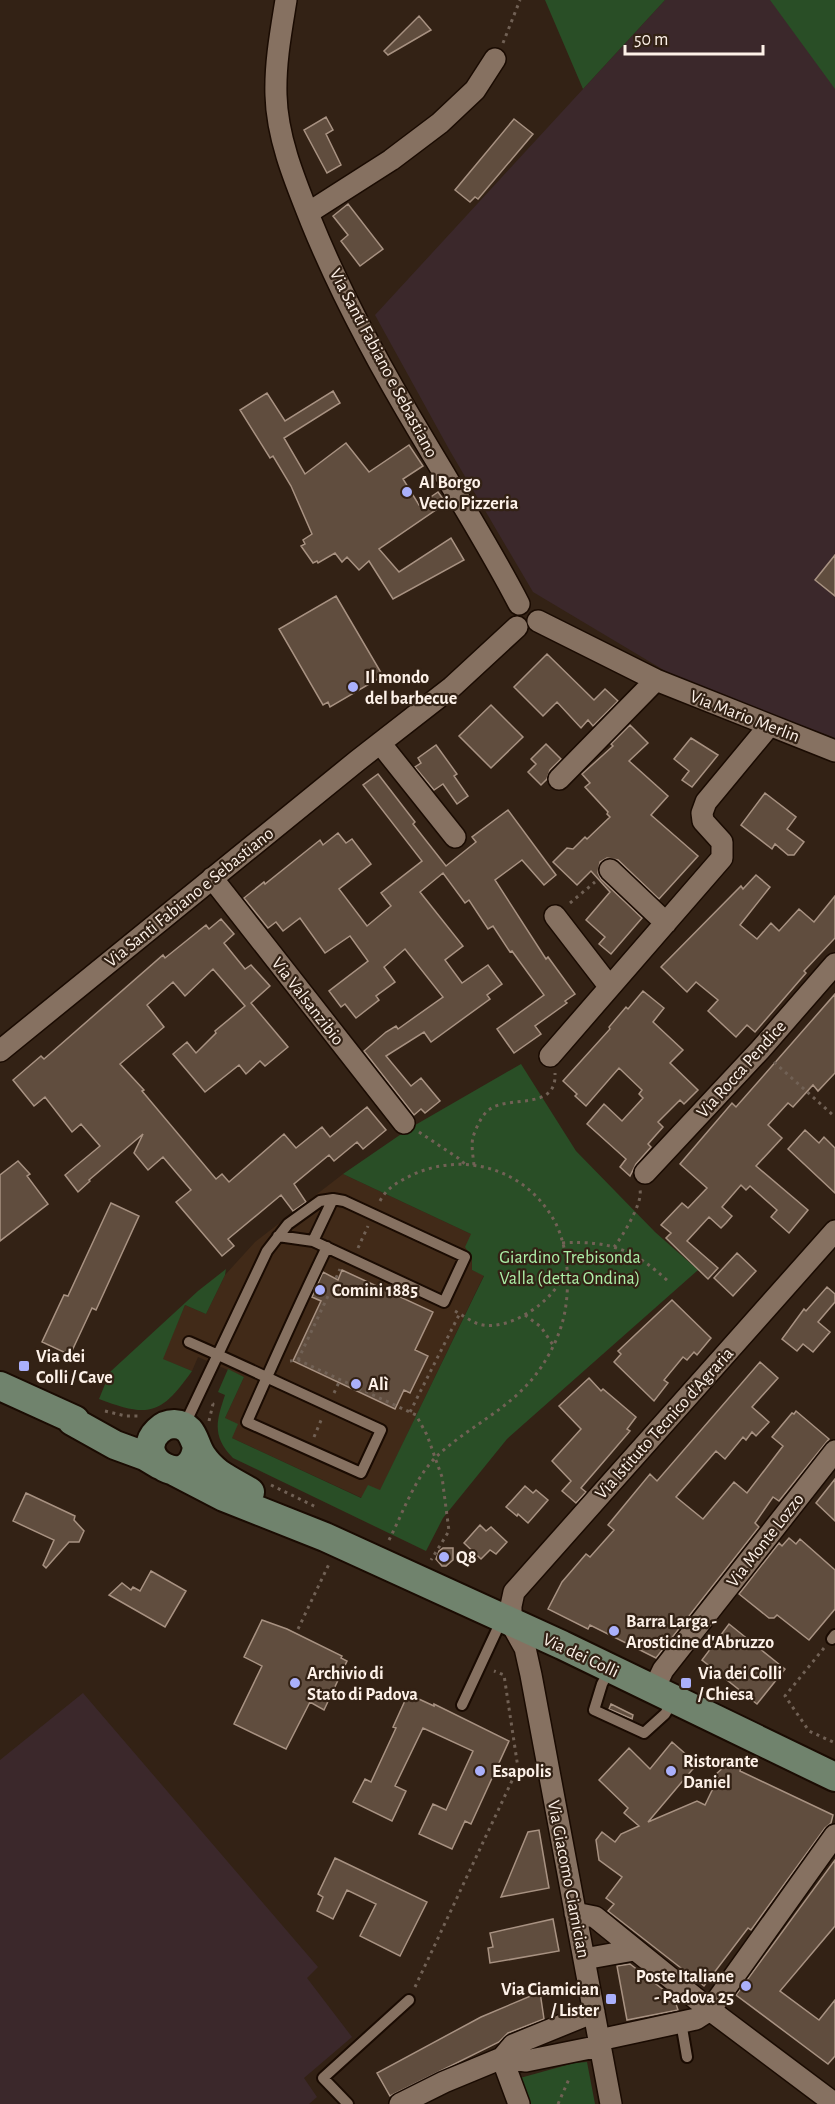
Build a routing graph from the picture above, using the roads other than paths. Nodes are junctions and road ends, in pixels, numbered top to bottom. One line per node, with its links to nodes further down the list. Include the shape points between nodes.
1 (286, 0): 3 (street, Via Santi Fabiano e Sebastiano, via 276,96 281,134)
2 (495, 59): 3 (street, via 475,90 440,123)
3 (308, 213): 4 (street, Via Santi Fabiano e Sebastiano, via 341,288 396,393)
4 (519, 604): 5 (street, Via Santi Fabiano e Sebastiano, via 537,608); 6 (street, via 512,617)
5 (538, 621): 6 (street, Via Santi Fabiano e Sebastiano, via 529,629); 7 (street, Via Mario Merlin)
6 (517, 627): 9 (street, Via Santi Fabiano e Sebastiano, via 452,687)
7 (656, 680): 8 (street, Via Mario Merlin); 11 (street)
8 (769, 726): 10 (street, Via Mario Merlin); 16 (street, via 706,802 703,821 722,842 722,858)
9 (380, 743): 12 (street); 14 (street, Via Santi Fabiano e Sebastiano)
10 (835, 751)
11 (559, 778)
12 (455, 837)
13 (610, 870): 16 (street)
14 (212, 879): 19 (street, Via Santi Fabiano e Sebastiano); 21 (street, Via Valsanzibio)
15 (555, 916): 18 (street)
16 (666, 923): 18 (street)
17 (835, 964): 22 (street, Via Rocca Pendice)
18 (609, 987): 20 (street)
19 (0, 1051)
20 (550, 1056)
21 (404, 1123)
22 (645, 1173)
23 (333, 1199): 25 (lane, via 320,1201); 26 (lane); 27 (lane, via 465,1257 444,1302)
24 (835, 1231): 37 (street, Via Istituto Tecnico d'Agraria, via 514,1592)
25 (278, 1236): 26 (lane); 29 (lane, via 250,1284)
26 (313, 1241): 27 (lane)
27 (327, 1247): 30 (lane)
28 (189, 1342): 29 (lane)
29 (218, 1355): 30 (lane); 33 (lane)
30 (267, 1377): 30 (lane, via 381,1430 361,1473 247,1422)
31 (0, 1386): 32 (main road, Via dei Colli, via 75,1420)
32 (72, 1421): 33 (main road, Via dei Colli, via 122,1430); 35 (main road, Via dei Colli)
33 (187, 1431): 35 (main road, via 196,1454 187,1466); 35 (main road, via 154,1435 152,1455); 36 (main road, Via dei Colli, via 203,1457 219,1473)
34 (835, 1451): 39 (street, Via Monte Lozzo, via 663,1670)
35 (166, 1468): 36 (main road, Via dei Colli, via 224,1497)
36 (327, 1536): 37 (main road, Via dei Colli)
37 (507, 1621): 38 (main road, Via dei Colli); 40 (lane); 43 (street, Via Giacomo Ciamician, via 525,1648)
38 (610, 1668): 39 (main road, Via dei Colli); 39 (lane, via 594,1710 644,1733 665,1714)
39 (664, 1694): 41 (main road, Via dei Colli)
40 (462, 1706)
41 (835, 1777)
42 (835, 1835): 47 (street)
43 (576, 1913): 44 (street, via 595,1917); 45 (street, Via Giacomo Ciamician)
44 (634, 1950): 45 (street); 47 (street)
45 (584, 1959): 48 (street, Via Giacomo Ciamician)
46 (408, 2000): 53 (lane, via 323,2078)
47 (710, 2010): 49 (street); 57 (street)
48 (594, 2012): 50 (street, Via Giacomo Ciamician); 51 (street, via 513,2045)
49 (681, 2022): 50 (street); 52 (lane)
50 (600, 2043): 51 (street, via 526,2061); 56 (street, Via Giacomo Ciamician)
51 (502, 2058): 54 (street); 55 (street)
52 (687, 2058)
53 (348, 2104)
54 (400, 2104)
55 (519, 2104)
56 (610, 2104)
57 (835, 2104)

